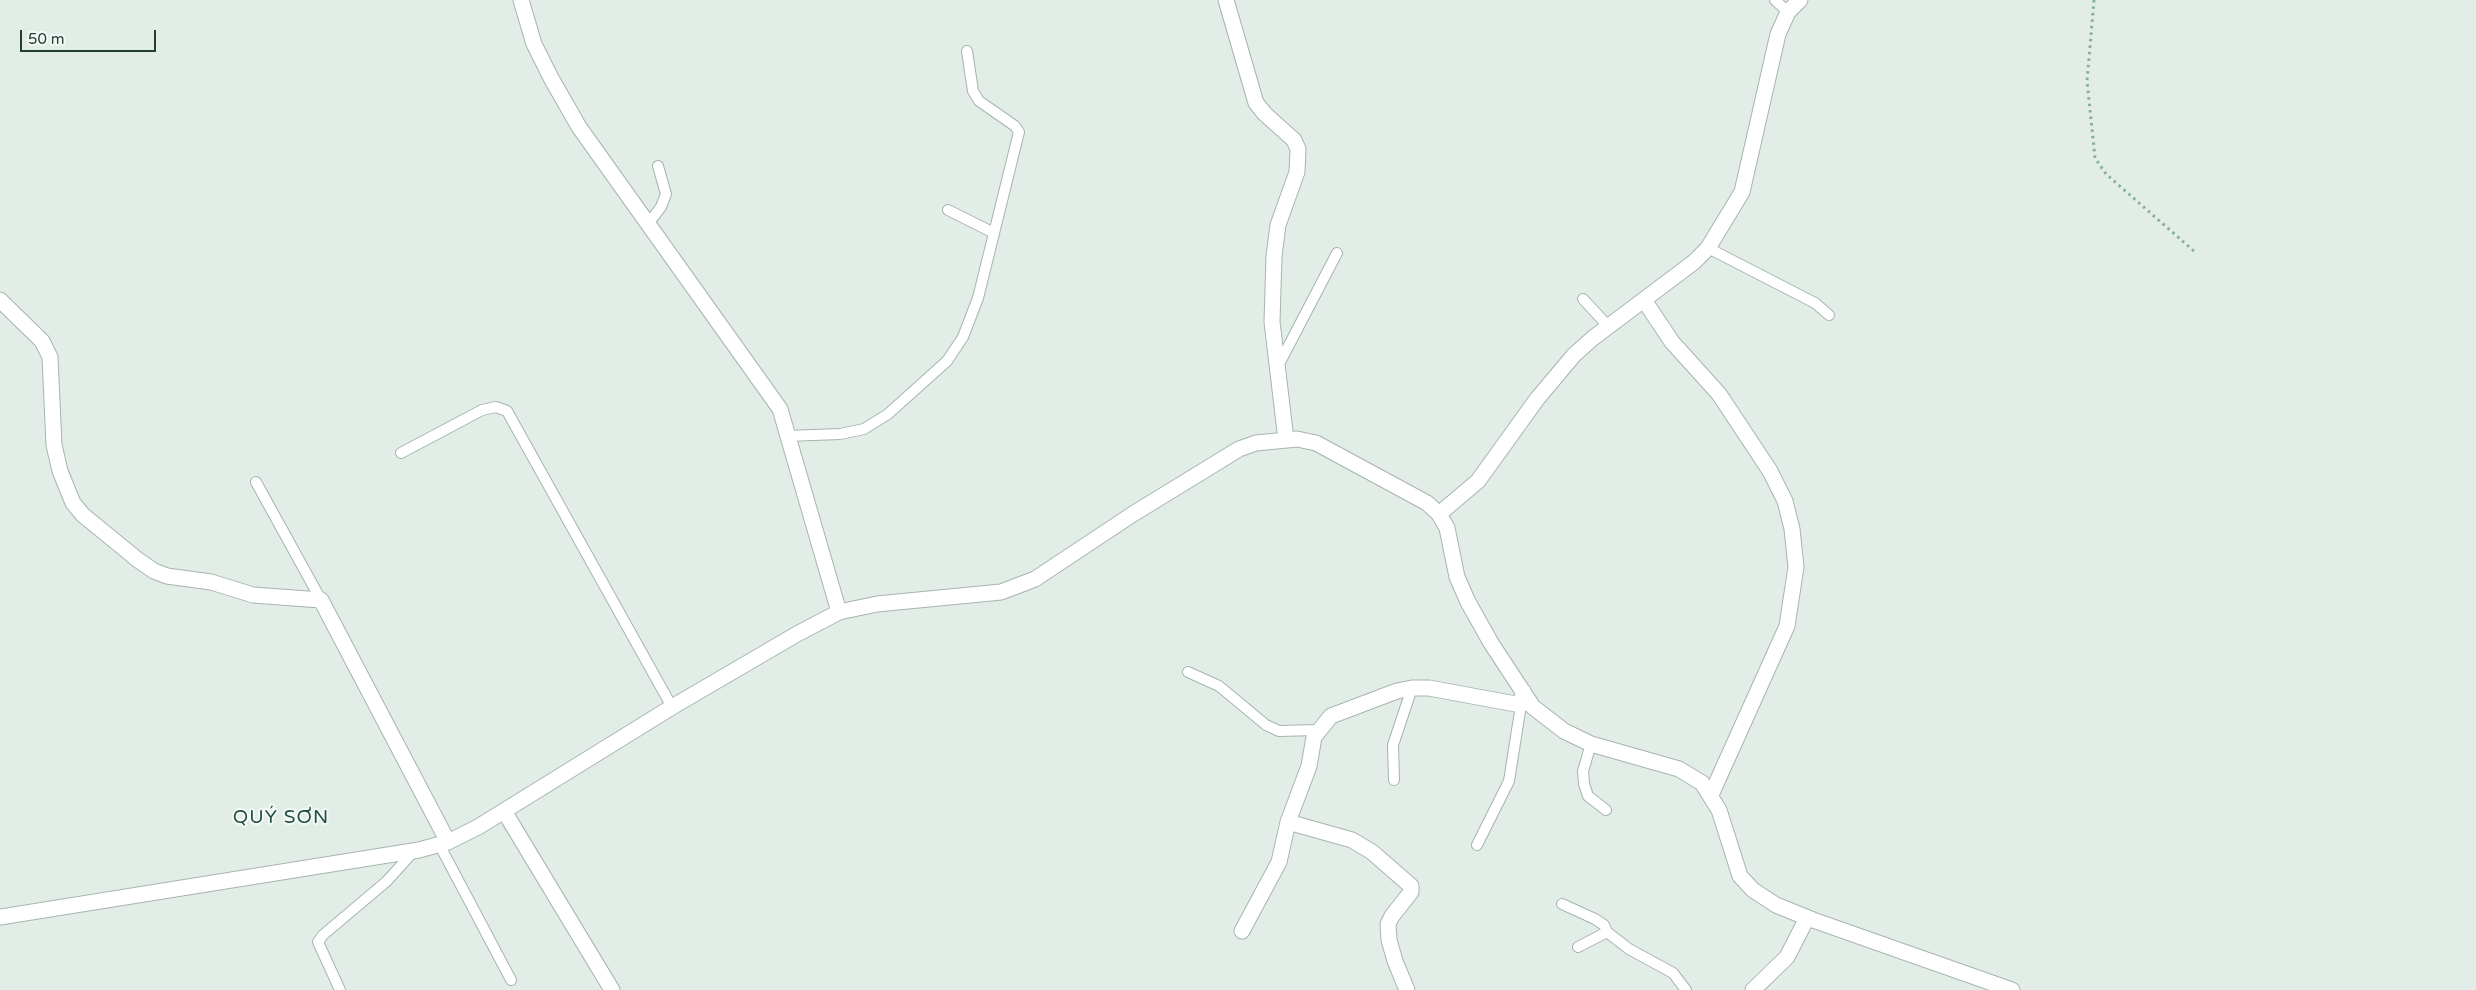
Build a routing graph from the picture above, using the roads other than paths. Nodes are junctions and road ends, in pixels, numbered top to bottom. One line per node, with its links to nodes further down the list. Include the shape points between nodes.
1 (521, 0): 9 (street, via 534,44 551,78 579,127)
2 (1226, 0): 18 (street, via 1256,102 1294,140 1298,149 1296,172 1276,237 1272,322)
3 (1775, 0): 5 (lane)
4 (1800, 0): 5 (street)
5 (1788, 12): 11 (street, via 1778,34 1742,192)
6 (968, 51): 10 (lane, via 972,91 979,101 1016,126 1018,132)
7 (658, 166): 9 (lane, via 666,194)
8 (948, 210): 10 (lane)
9 (648, 224): 19 (street, via 780,409)
10 (992, 232): 19 (lane, via 978,298 963,337 947,361 888,414 864,429 840,434)
11 (1708, 248): 15 (street); 16 (lane, via 1815,303)
12 (1337, 253): 18 (lane)
13 (1584, 299): 17 (lane)
14 (0, 300): 24 (street, via 42,341 50,356 54,444 60,471 82,515 138,560 167,576 211,582 253,594)
15 (1644, 300): 17 (street); 33 (street, via 1672,342 1719,394 1765,463 1785,502 1792,529 1796,567 1787,626)
16 (1829, 315)
17 (1608, 326): 23 (street, via 1574,355 1478,481)
18 (1277, 369): 20 (street)
19 (787, 436): 25 (street)
20 (1286, 440): 23 (street, via 1316,443 1428,503); 25 (street, via 1256,443 1239,449 1036,579 1001,592 877,604)
21 (400, 453): 29 (lane, via 482,410 496,406 507,411)
22 (256, 482): 24 (lane)
23 (1439, 514): 28 (street, via 1447,528 1457,577 1468,602)
24 (321, 600): 37 (street)
25 (839, 612): 29 (street)
26 (1188, 672): 30 (lane, via 1220,686 1266,725 1279,731)
27 (1412, 688): 28 (street); 30 (street, via 1332,716); 32 (lane, via 1393,746)
28 (1522, 698): 31 (street, via 1564,731); 38 (lane, via 1509,781)
29 (672, 707): 34 (street)
30 (1317, 730): 36 (street, via 1309,766)
31 (1591, 744): 33 (street, via 1679,769 1702,783); 35 (lane, via 1583,771 1584,784 1588,796)
32 (1394, 780)
33 (1711, 795): 42 (street, via 1740,876 1753,890 1776,905)
34 (504, 810): 37 (street); 48 (street)
35 (1606, 810)
36 (1288, 822): 43 (street, via 1279,862); 49 (street, via 1352,840 1372,852 1410,886 1411,892 1388,924 1395,962)
37 (443, 843): 39 (street); 46 (lane)
38 (1476, 845)
39 (414, 851): 41 (street); 47 (lane, via 387,881 318,942)
40 (1562, 904): 44 (lane, via 1595,919 1604,925)
41 (0, 917)
42 (1807, 918): 51 (street, via 1787,957); 52 (street)
43 (1242, 931)
44 (1607, 932): 45 (lane); 50 (lane, via 1629,950 1673,973)
45 (1578, 947)
46 (511, 980)
47 (340, 990)
48 (612, 990)
49 (1407, 990)
50 (1686, 990)
51 (1753, 990)
52 (2012, 990)

